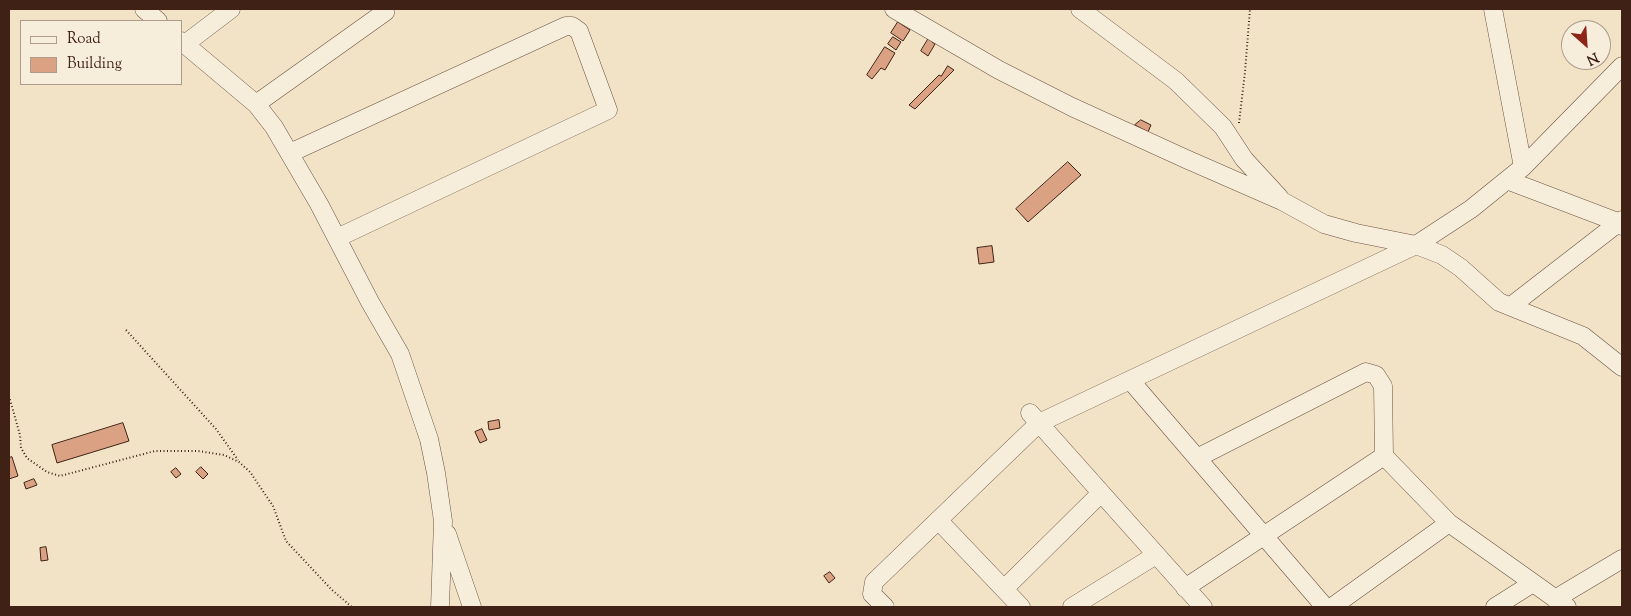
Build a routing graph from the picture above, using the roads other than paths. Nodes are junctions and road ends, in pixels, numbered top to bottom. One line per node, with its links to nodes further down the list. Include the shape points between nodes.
1 (144, 9): 7 (street)
2 (231, 9): 8 (street)
3 (384, 9): 10 (street, via 385,12)
4 (894, 9): 14 (street, via 999,70 1072,107)
5 (1080, 9): 14 (street, via 1176,81 1223,128 1244,160)
6 (1493, 9): 12 (street)
7 (157, 20)
8 (183, 43): 10 (street)
9 (1622, 66): 12 (street)
10 (256, 104): 11 (street)
11 (290, 154): 16 (street); 16 (street, via 566,26 579,31 608,110)
12 (1523, 167): 13 (street)
13 (1508, 180): 15 (street); 17 (street)
14 (1282, 201): 17 (street, via 1324,224)
15 (1621, 223): 18 (street)
16 (337, 238): 26 (street, via 400,354 429,439)
17 (1416, 245): 18 (street, via 1442,255 1499,302); 20 (street)
18 (1511, 306): 19 (street, via 1583,336)
19 (1622, 366)
20 (1130, 380): 21 (street); 23 (street)
21 (1034, 418): 24 (street); 25 (street)
22 (1384, 456): 23 (street, via 1383,386 1376,375 1366,372); 27 (street); 28 (street)
23 (1197, 458): 28 (street)
24 (1101, 493): 29 (street); 33 (street)
25 (938, 520): 33 (street); 37 (street, via 874,582 872,594)
26 (443, 521): 35 (street); 36 (street)
27 (1448, 523): 31 (street); 42 (street)
28 (1264, 536): 32 (street); 41 (street)
29 (1156, 556): 32 (street); 39 (street)
30 (1622, 559): 34 (street)
31 (1533, 583): 34 (street); 43 (street)
32 (1185, 588): 40 (street)
33 (1004, 589): 38 (street)
34 (1561, 603)
35 (440, 607)
36 (472, 607)
37 (886, 607)
38 (1021, 607)
39 (1072, 607)
40 (1202, 607)
41 (1325, 607)
42 (1332, 607)
43 (1494, 607)

